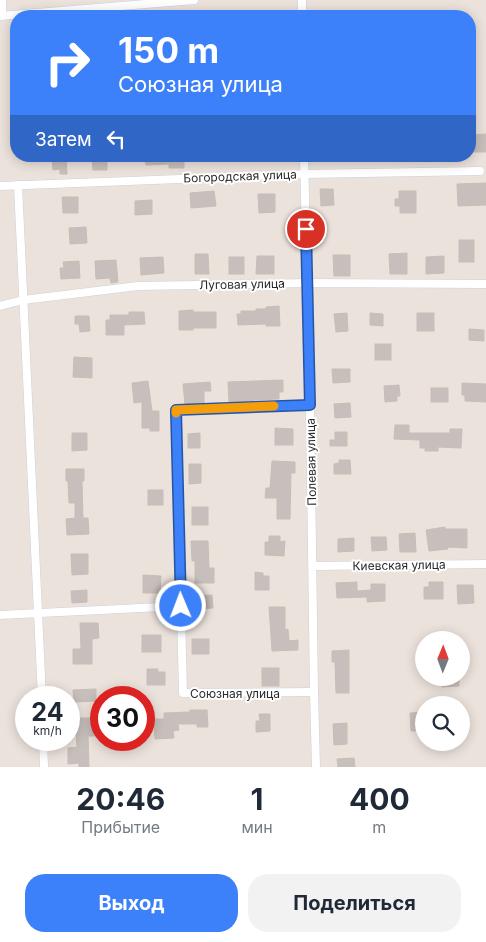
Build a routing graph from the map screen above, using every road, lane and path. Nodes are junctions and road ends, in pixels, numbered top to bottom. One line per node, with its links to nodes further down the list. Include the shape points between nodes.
1 (2, 0): 4 (street)
2 (194, 0): 3 (street)
3 (73, 10)
4 (1, 16)
5 (304, 162): 7 (street, Полевая улица)
6 (480, 171): 7 (street, Богородская улица)
7 (304, 174): 8 (street, Богородская улица); 10 (street, Полевая улица)
8 (18, 185): 9 (street, Богородская улица); 12 (street)
9 (0, 186)
10 (308, 284): 11 (street, Луговая улица); 12 (street, Луговая улица, via 138,286); 14 (street, Полевая улица)
11 (486, 284)
12 (24, 300): 13 (street, Луговая улица); 18 (street)
13 (0, 306)
14 (310, 405): 16 (street, Полевая улица); 17 (street, Союзная улица, via 176,410)
15 (486, 564): 16 (street, Киевская улица)
16 (313, 566): 21 (street, Полевая улица)
17 (181, 606): 18 (street); 21 (street, Союзная улица, via 183,693)
18 (38, 614): 19 (street); 20 (street)
19 (0, 615)
20 (41, 686)
21 (314, 692): 24 (street, Полевая улица)
22 (43, 751): 23 (street)
23 (44, 767)
24 (316, 767)

